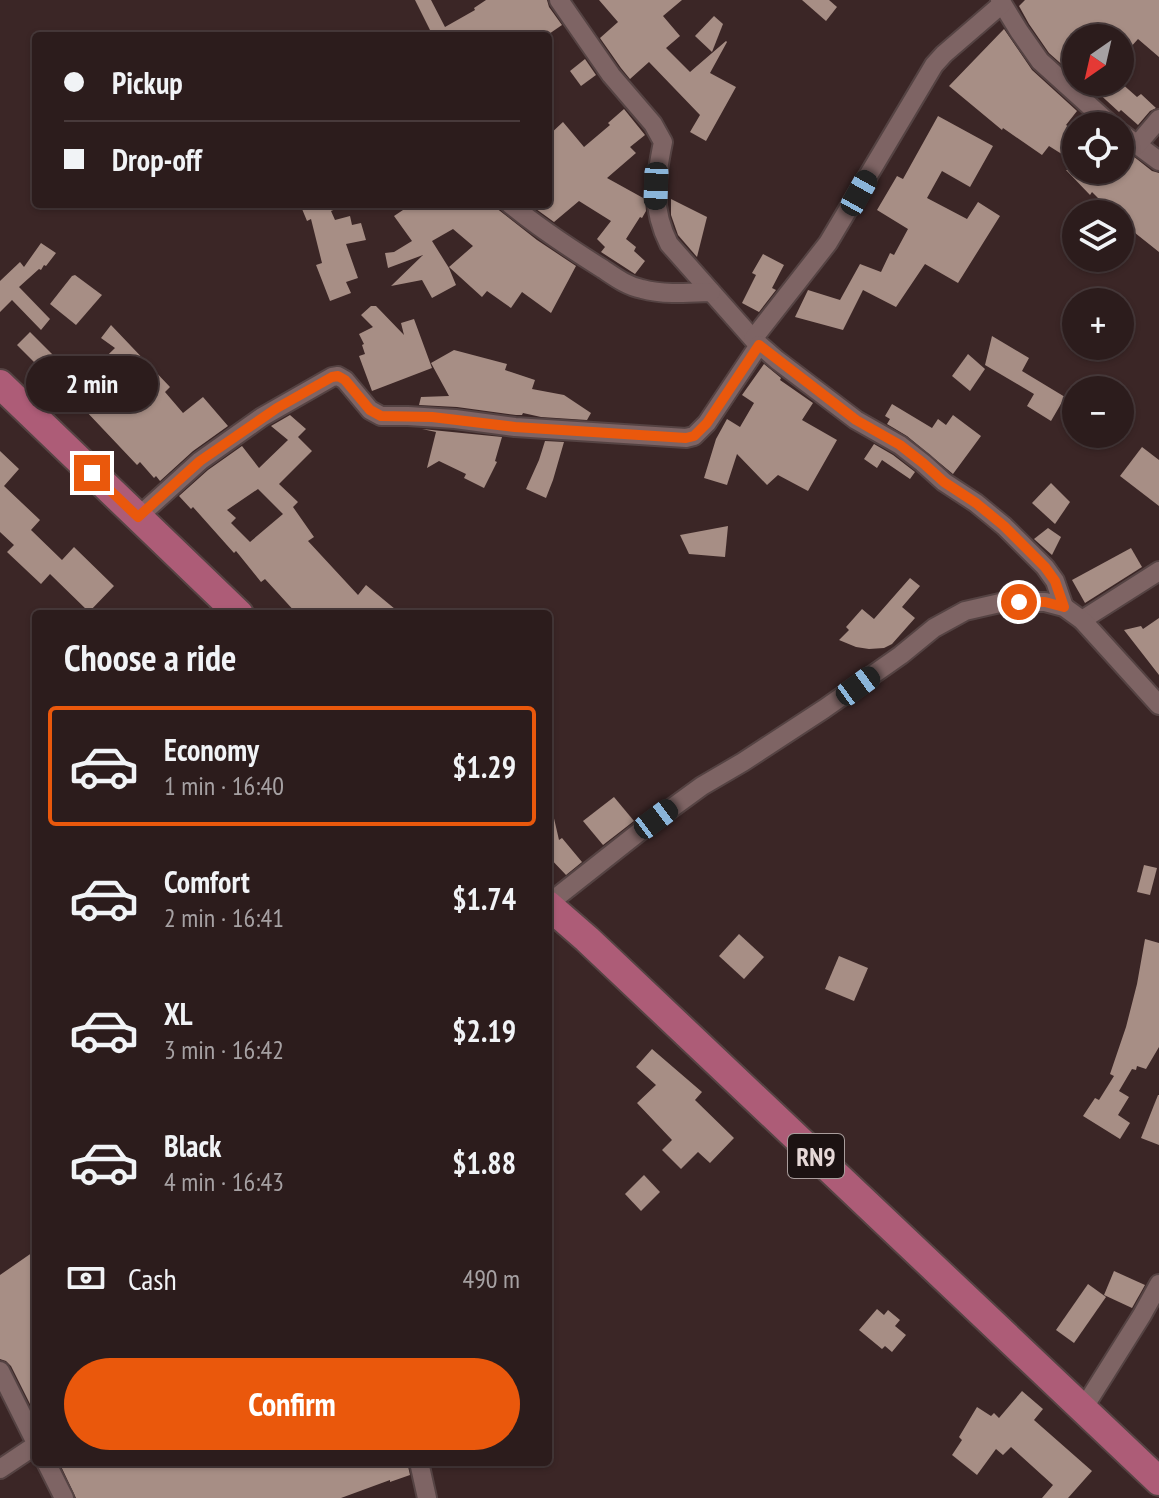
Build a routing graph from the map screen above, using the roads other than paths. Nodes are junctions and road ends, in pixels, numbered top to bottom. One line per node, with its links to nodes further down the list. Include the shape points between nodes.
1 (559, 0): 9 (street, via 663,142 657,168 660,225 669,244)
2 (1001, 2): 3 (street, via 1040,61); 10 (street, via 934,65 828,243)
3 (1096, 112)
4 (1159, 119): 6 (street)
5 (1134, 143): 6 (street)
6 (1137, 145): 7 (street)
7 (1159, 161)
8 (515, 208): 9 (street, via 630,285 669,293)
9 (711, 292): 10 (street)
10 (756, 342): 12 (street, via 707,423 686,438 381,416 345,380 332,377 200,461); 14 (street, via 1004,526 1045,567)
11 (0, 384): 12 (main road)
12 (138, 517): 15 (main road)
13 (1159, 571): 16 (street)
14 (1064, 607): 16 (street); 18 (street, via 1000,603 944,622 824,709 702,786)
15 (235, 610)
16 (1082, 620): 17 (street)
17 (1159, 705)
18 (552, 901)
19 (552, 908): 22 (main road, RN9)
20 (1159, 1284): 22 (street)
21 (0, 1371): 23 (street)
22 (1083, 1409): 28 (main road, RN9)
23 (32, 1436)
24 (32, 1447): 27 (street)
25 (48, 1466): 29 (street)
26 (420, 1466): 30 (street)
27 (0, 1469)
28 (1159, 1481)
29 (64, 1498)
30 (427, 1498)

